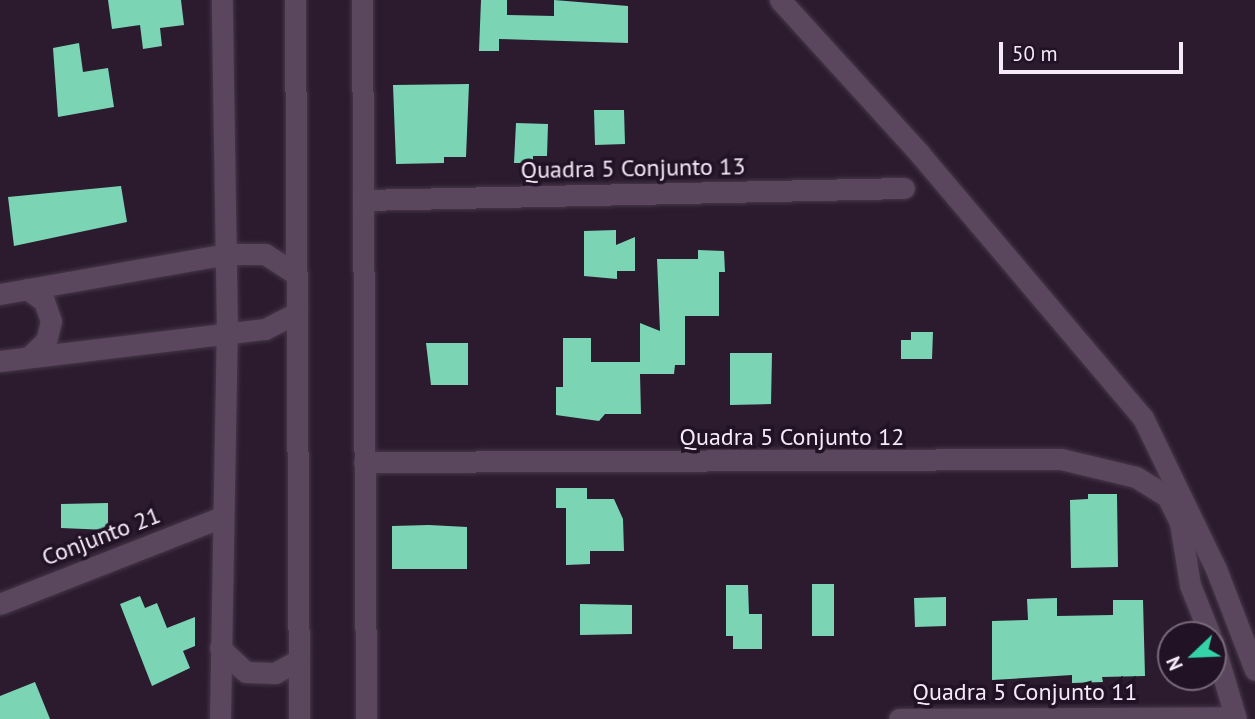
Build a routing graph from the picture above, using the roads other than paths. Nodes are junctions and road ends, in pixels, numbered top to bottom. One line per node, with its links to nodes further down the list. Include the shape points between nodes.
1 (222, 0): 7 (street)
2 (295, 0): 8 (street)
3 (362, 0): 6 (street)
4 (780, 0): 21 (street, via 919,153 1143,418 1216,569)
5 (904, 188): 6 (street, Quadra 5 Conjunto 13)
6 (363, 200): 15 (street)
7 (226, 254): 8 (street, via 265,254); 9 (street); 12 (street)
8 (296, 274): 11 (street)
9 (27, 289): 10 (street); 13 (street, via 44,301 51,321 46,341)
10 (0, 294)
11 (296, 313): 12 (street, via 265,328); 20 (street)
12 (227, 332): 13 (street); 16 (street)
13 (30, 356): 14 (street)
14 (0, 361)
15 (364, 462): 18 (street, Quadra 5 Conjunto 12, via 1061,459 1136,477 1157,488 1175,510 1190,585); 26 (street)
16 (220, 518): 17 (street, Conjunto 21); 19 (street)
17 (0, 604)
18 (1204, 621)
19 (220, 648): 20 (street, via 246,672 275,673); 24 (street)
20 (297, 661): 25 (street)
21 (1255, 670)
22 (1227, 690): 23 (street)
23 (1235, 718): 27 (street, Quadra 5 Conjunto 11)
24 (220, 719)
25 (299, 719)
26 (366, 719)
27 (899, 719)

